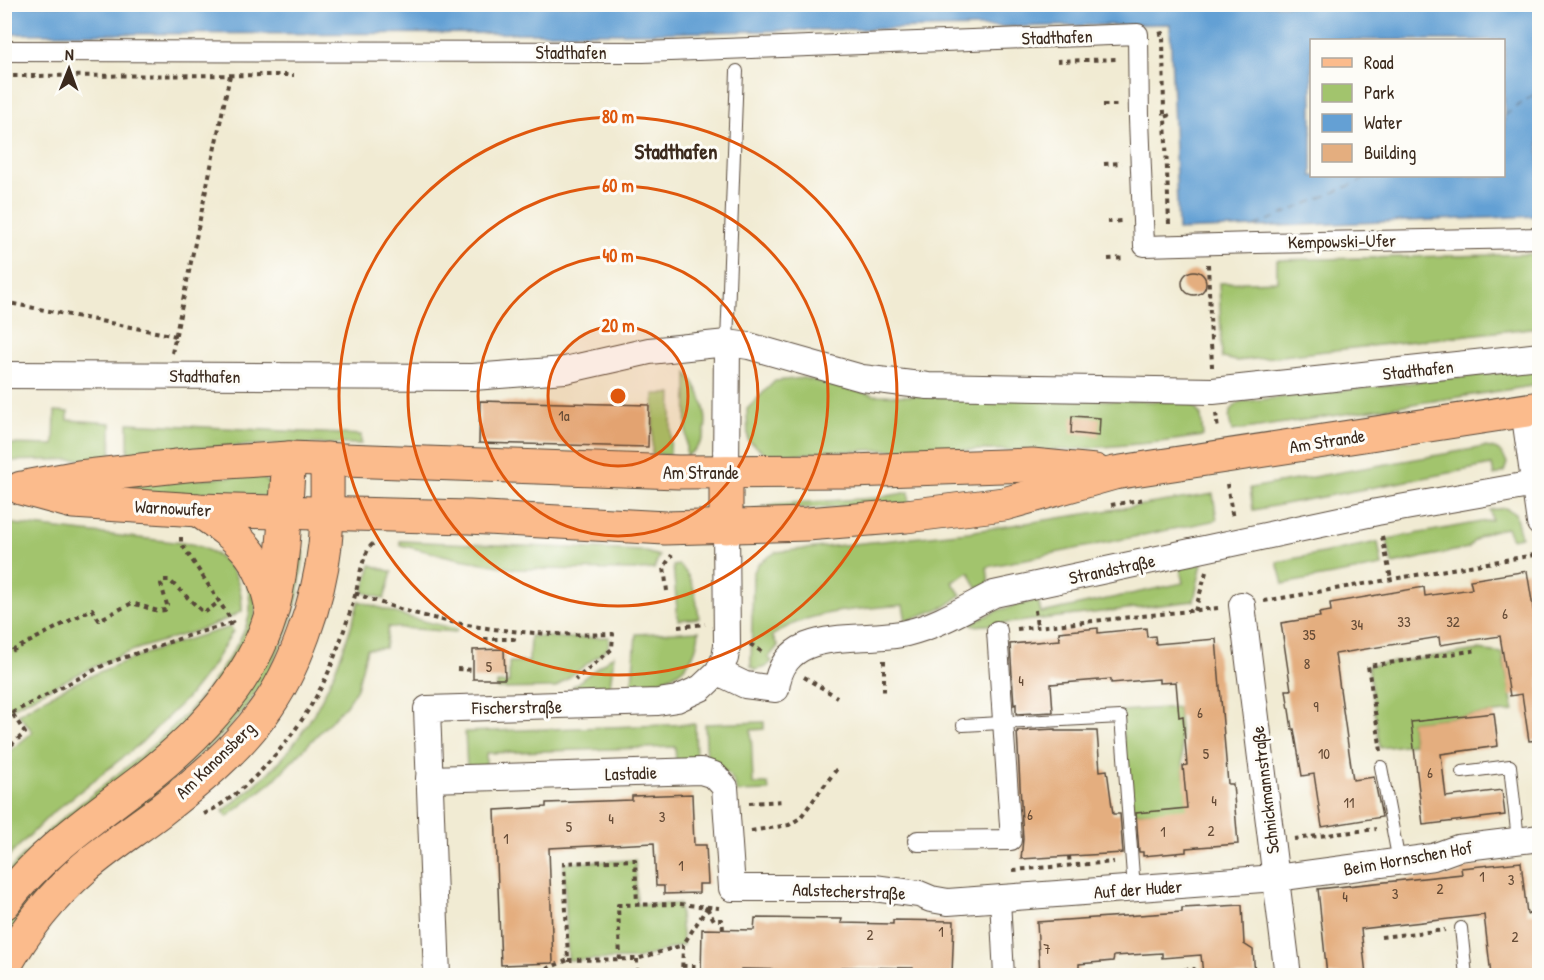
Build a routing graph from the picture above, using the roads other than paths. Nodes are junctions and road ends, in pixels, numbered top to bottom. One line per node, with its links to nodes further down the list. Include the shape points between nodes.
1 (4, 51): 4 (street, Stadthafen, via 643,52 1138,34)
2 (737, 71): 5 (lane)
3 (1539, 238): 4 (street, Kempowski-Ufer)
4 (1135, 248)
5 (727, 343): 6 (street, Stadthafen, via 862,378 928,386 1213,392); 7 (street, Stadthafen, via 649,351 566,370 473,377); 11 (street)
6 (1539, 356)
7 (4, 375)
8 (1532, 409): 12 (main road, Am Strande); 13 (street)
9 (289, 458): 10 (main road, Am Strande); 14 (main road, Warnowufer, via 195,464); 16 (main road, Am Kanonsberg)
10 (327, 459): 11 (main road, Am Strande, via 603,471); 17 (main road, Am Kanonsberg)
11 (726, 472): 12 (main road, Am Strande, via 1032,465); 19 (main road)
12 (1114, 472): 19 (main road, Am Strande, via 1004,504 906,516)
13 (1536, 484): 18 (street); 23 (street, Strandstraße, via 1237,541 994,594 908,633 817,642 793,652 783,664 776,689 745,685)
14 (13, 488): 15 (main road, Warnowufer, via 73,502)
15 (198, 510): 16 (main road, Warnowufer); 21 (main road, via 251,552 263,573)
16 (285, 513): 17 (main road, Warnowufer); 21 (main road, Am Kanonsberg)
17 (327, 513): 19 (main road, Am Strande, via 665,528); 38 (main road, Am Kanonsberg, via 323,558 305,629 289,670 262,715 198,780 84,868 57,894 31,924)
18 (1539, 523)
19 (726, 527): 23 (street, via 727,646)
20 (1242, 605): 32 (street, Schnickmannstraße)
21 (272, 609): 36 (main road, Am Kanonsberg, via 246,668 214,714 145,779 48,855)
22 (997, 631): 24 (street)
23 (718, 672): 28 (street, Fischerstraße, via 695,692 658,702 428,709)
24 (1004, 724): 25 (lane); 30 (street, via 1011,840); 34 (lane, via 1121,717)
25 (963, 725)
26 (1381, 767): 31 (lane)
27 (1462, 772): 29 (lane, via 1510,766)
28 (429, 779): 33 (street, Lastadie, via 701,771 714,775 725,787 728,804); 39 (street, Fischerstraße)
29 (1529, 839): 31 (street, Beim Hornschen Hof, via 1458,848)
30 (918, 841)
31 (1399, 862): 32 (street, Beim Hornschen Hof)
32 (1276, 878): 34 (street, Auf der Huder); 41 (street, Schnickmannstraße)
33 (732, 888): 35 (street, Aalstecherstraße, via 874,888 948,902)
34 (1134, 889): 35 (street, Auf der Huder)
35 (1000, 899): 40 (street)
36 (4, 903)
37 (1461, 928): 42 (lane)
38 (4, 967)
39 (437, 975)
40 (1004, 975)
41 (1288, 975)
42 (1466, 975)

